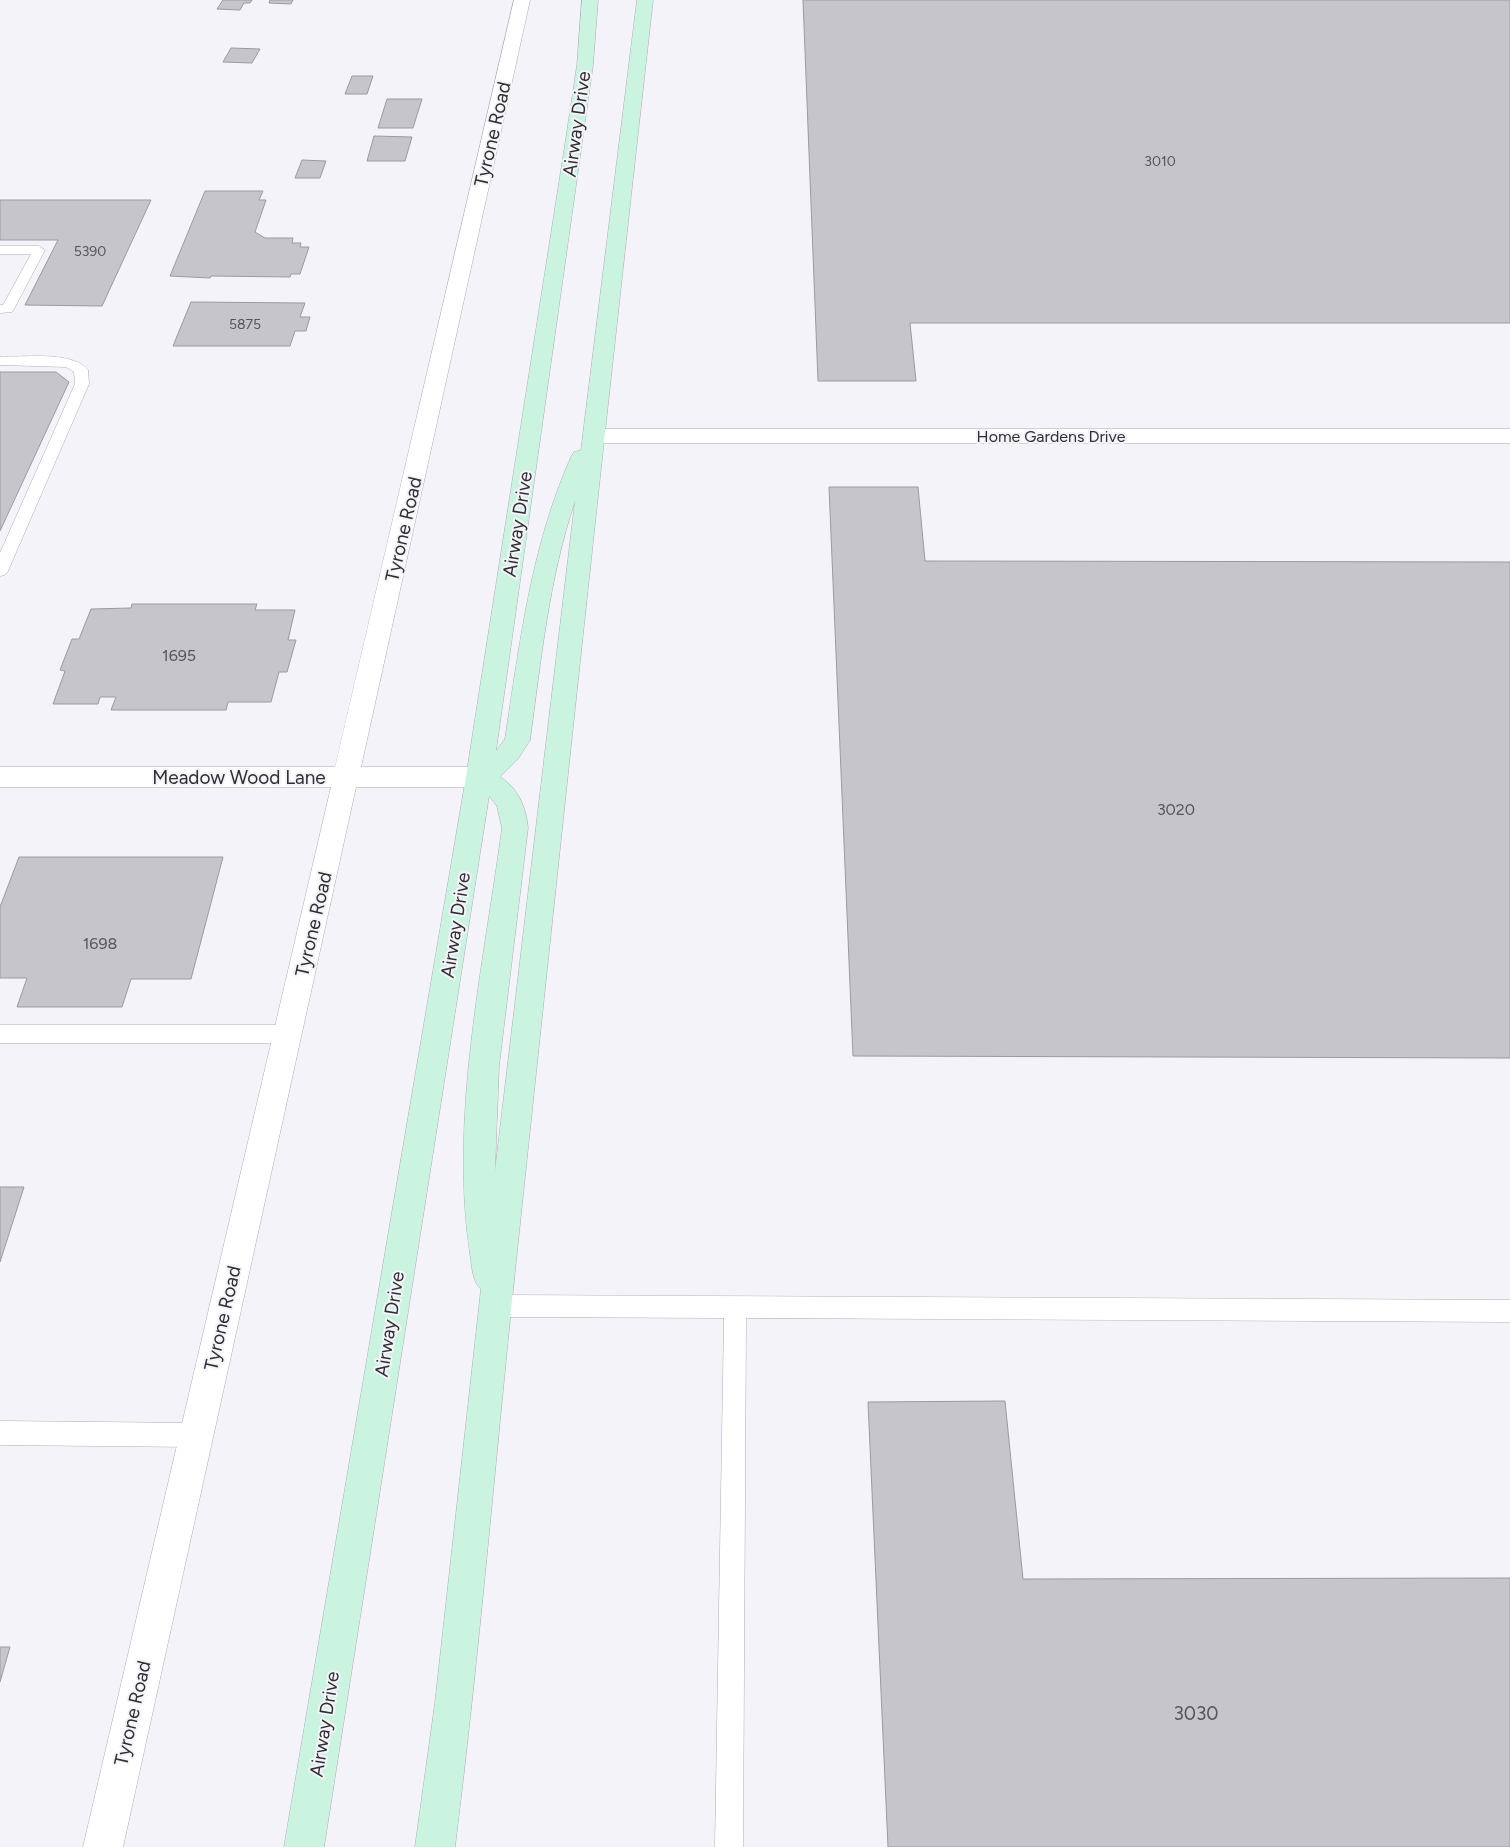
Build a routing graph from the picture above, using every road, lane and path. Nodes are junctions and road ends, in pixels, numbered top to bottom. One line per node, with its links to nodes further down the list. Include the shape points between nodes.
1 (522, 0): 12 (street, Tyrone Road)
2 (590, 0): 10 (main road, Airway Drive, via 585,65)
3 (645, 0): 7 (main road)
4 (0, 250): 5 (lane, via 39,250 7,309)
5 (0, 309)
6 (0, 361): 9 (lane, via 69,363 81,370 82,384)
7 (593, 436): 8 (street, Home Gardens Drive); 10 (main road, via 572,478 555,524 517,740 496,767); 15 (main road)
8 (1510, 436)
9 (0, 571)
10 (479, 777): 12 (street, Meadow Wood Lane); 15 (main road, via 491,783 510,801 515,828 479,1120 482,1241); 21 (main road, Airway Drive)
11 (0, 778): 12 (street, Meadow Wood Lane)
12 (346, 778): 14 (street, Tyrone Road)
13 (0, 1034): 14 (lane)
14 (287, 1034): 19 (street, Tyrone Road)
15 (495, 1306): 16 (lane); 22 (main road, via 454,1703)
16 (735, 1308): 17 (lane); 23 (lane)
17 (1510, 1311)
18 (0, 1433): 19 (lane)
19 (195, 1435): 20 (street, Tyrone Road)
20 (103, 1847)
21 (304, 1847)
22 (435, 1847)
23 (729, 1847)

